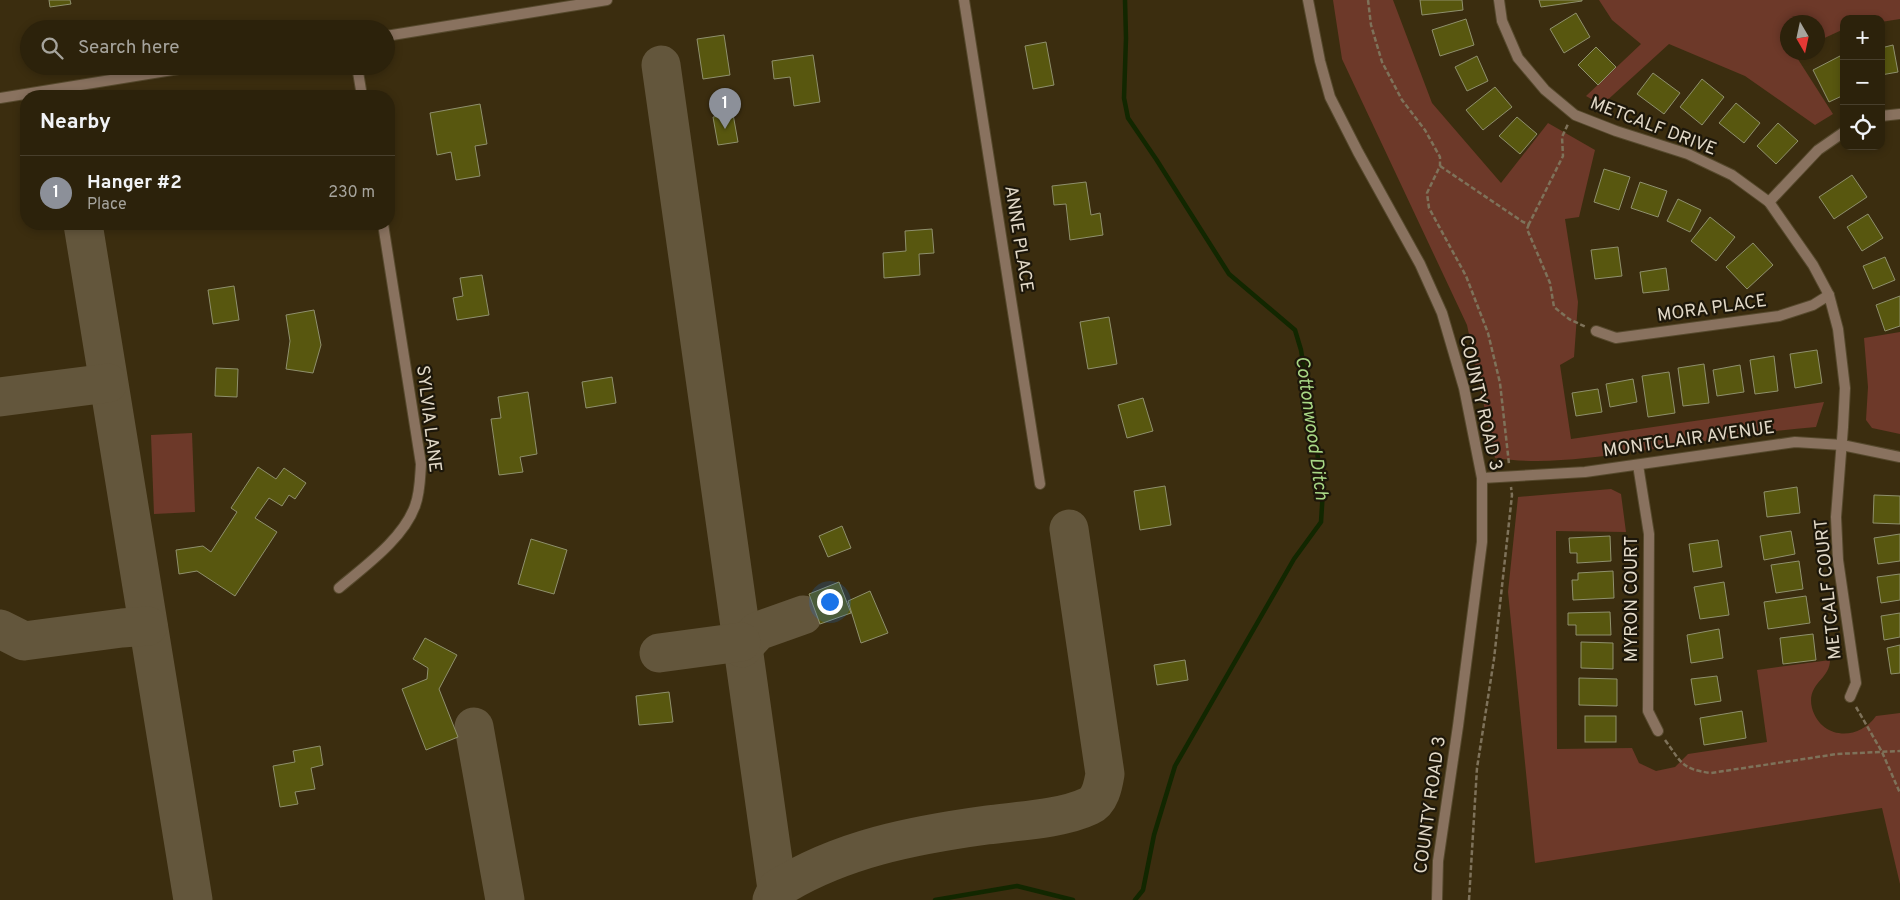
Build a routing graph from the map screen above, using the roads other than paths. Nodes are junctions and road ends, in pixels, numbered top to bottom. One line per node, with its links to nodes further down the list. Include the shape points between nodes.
1 (607, 0): 5 (street)
2 (964, 0): 23 (street, ANNE PLACE)
3 (1308, 0): 22 (street, COUNTY ROAD 3, via 1330,97 1420,264 1442,313 1464,388)
4 (1499, 0): 15 (street, METCALF DRIVE, via 1502,21 1518,58 1545,90 1575,115 1688,154 1732,175)
5 (395, 35)
6 (142, 75): 8 (street)
7 (358, 75): 9 (street)
8 (49, 90)
9 (361, 90)
10 (20, 95): 11 (street)
11 (0, 98)
12 (1900, 114): 13 (street)
13 (1885, 116)
14 (1840, 135): 15 (street, via 1818,150)
15 (1769, 202): 17 (street, METCALF DRIVE, via 1813,265)
16 (384, 230): 24 (street, SYLVIA LANE, via 421,464 420,488 401,530)
17 (1829, 295): 18 (street, MORA PLACE, via 1813,305 1779,316 1616,338); 19 (street, METCALF DRIVE, via 1838,329 1845,388)
18 (1596, 332)
19 (1842, 445): 20 (street, MONTCLAIR AVENUE); 21 (street, MONTCLAIR AVENUE, via 1795,442); 25 (street, METCALF COURT, via 1836,517 1838,560 1856,683)
20 (1900, 457)
21 (1638, 465): 22 (street, MONTCLAIR AVENUE, via 1585,472); 26 (street, MYRON COURT, via 1648,534 1648,711)
22 (1482, 478): 27 (street, COUNTY ROAD 3, via 1482,542 1438,861)
23 (1040, 484)
24 (340, 588)
25 (1850, 697)
26 (1658, 731)
27 (1437, 900)

